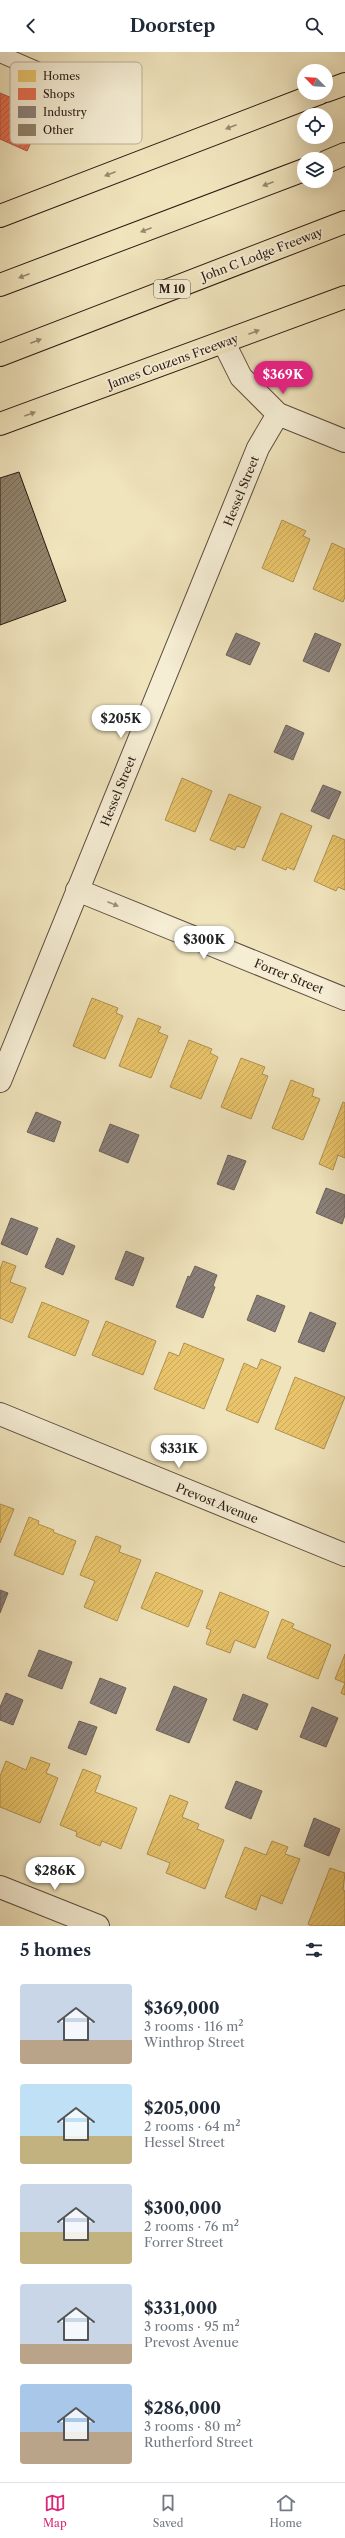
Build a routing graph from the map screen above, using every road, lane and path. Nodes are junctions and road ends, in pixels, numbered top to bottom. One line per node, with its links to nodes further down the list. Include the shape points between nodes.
1 (0, 54): 2 (lane)
2 (18, 62)
3 (345, 84): 4 (main road)
4 (333, 88)
5 (302, 100): 9 (main road, one-way to 9)
6 (345, 154): 7 (main road)
7 (333, 159)
8 (297, 173): 11 (main road, one-way to 11)
9 (0, 216)
10 (345, 222): 14 (main road, John C Lodge Freeway / M 10, one-way to 10)
11 (0, 285)
12 (345, 297): 13 (main road, James Couzens Freeway, one-way to 12)
13 (224, 343): 15 (street, via 241,377); 16 (main road, James Couzens Freeway, one-way to 13)
14 (0, 355)
15 (278, 414): 17 (street); 18 (street, Hessel Street, via 258,448)
16 (0, 424)
17 (345, 441)
18 (77, 890): 19 (street, Forrer Street, one-way to 19); 20 (street, Hessel Street)
19 (345, 999)
20 (0, 1081)
21 (0, 1414): 22 (street, Prevost Avenue)
22 (345, 1556)
23 (0, 1887): 24 (street)
24 (98, 1926)

